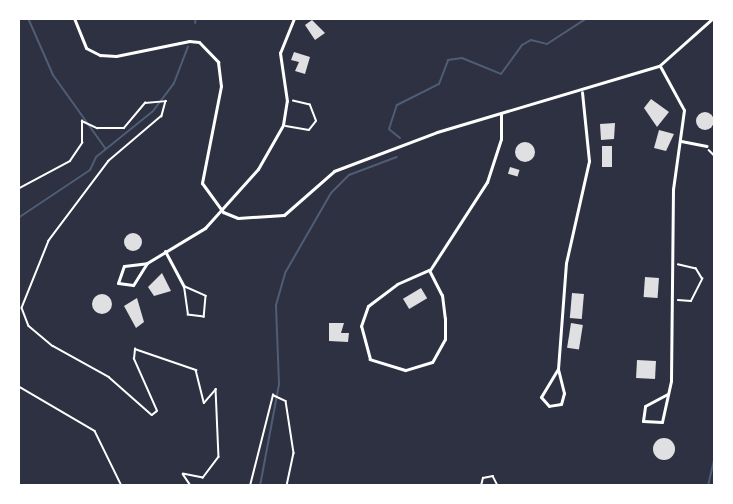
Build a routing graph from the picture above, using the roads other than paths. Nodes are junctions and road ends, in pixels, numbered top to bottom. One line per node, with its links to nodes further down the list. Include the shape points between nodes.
1 (74, 18): 9 (street, via 86,48 100,55 116,56 189,41 199,42 218,62 221,86 201,167 202,183)
2 (294, 18): 9 (street, via 280,52 286,101 283,125 258,169)
3 (713, 18): 4 (street)
4 (659, 66): 5 (street); 7 (street, via 684,110)
5 (582, 91): 6 (street); 14 (street, via 589,161 566,263)
6 (501, 114): 9 (street, via 334,171 284,215 237,218); 12 (street, via 501,139 487,182)
7 (681, 141): 8 (street); 15 (street, via 673,189 675,299)
8 (707, 146)
9 (223, 212): 10 (street)
10 (165, 251): 11 (street); 13 (street)
11 (147, 263): 11 (street, via 124,266 118,283 133,285)
12 (429, 270): 12 (street, via 442,295 445,318 445,339 432,362 405,370 369,359 361,326 368,306 397,284)
13 (184, 286)
14 (558, 369): 14 (street, via 564,393 561,404 549,406 541,397)
15 (668, 394): 15 (street, via 663,422 643,421 645,406)

